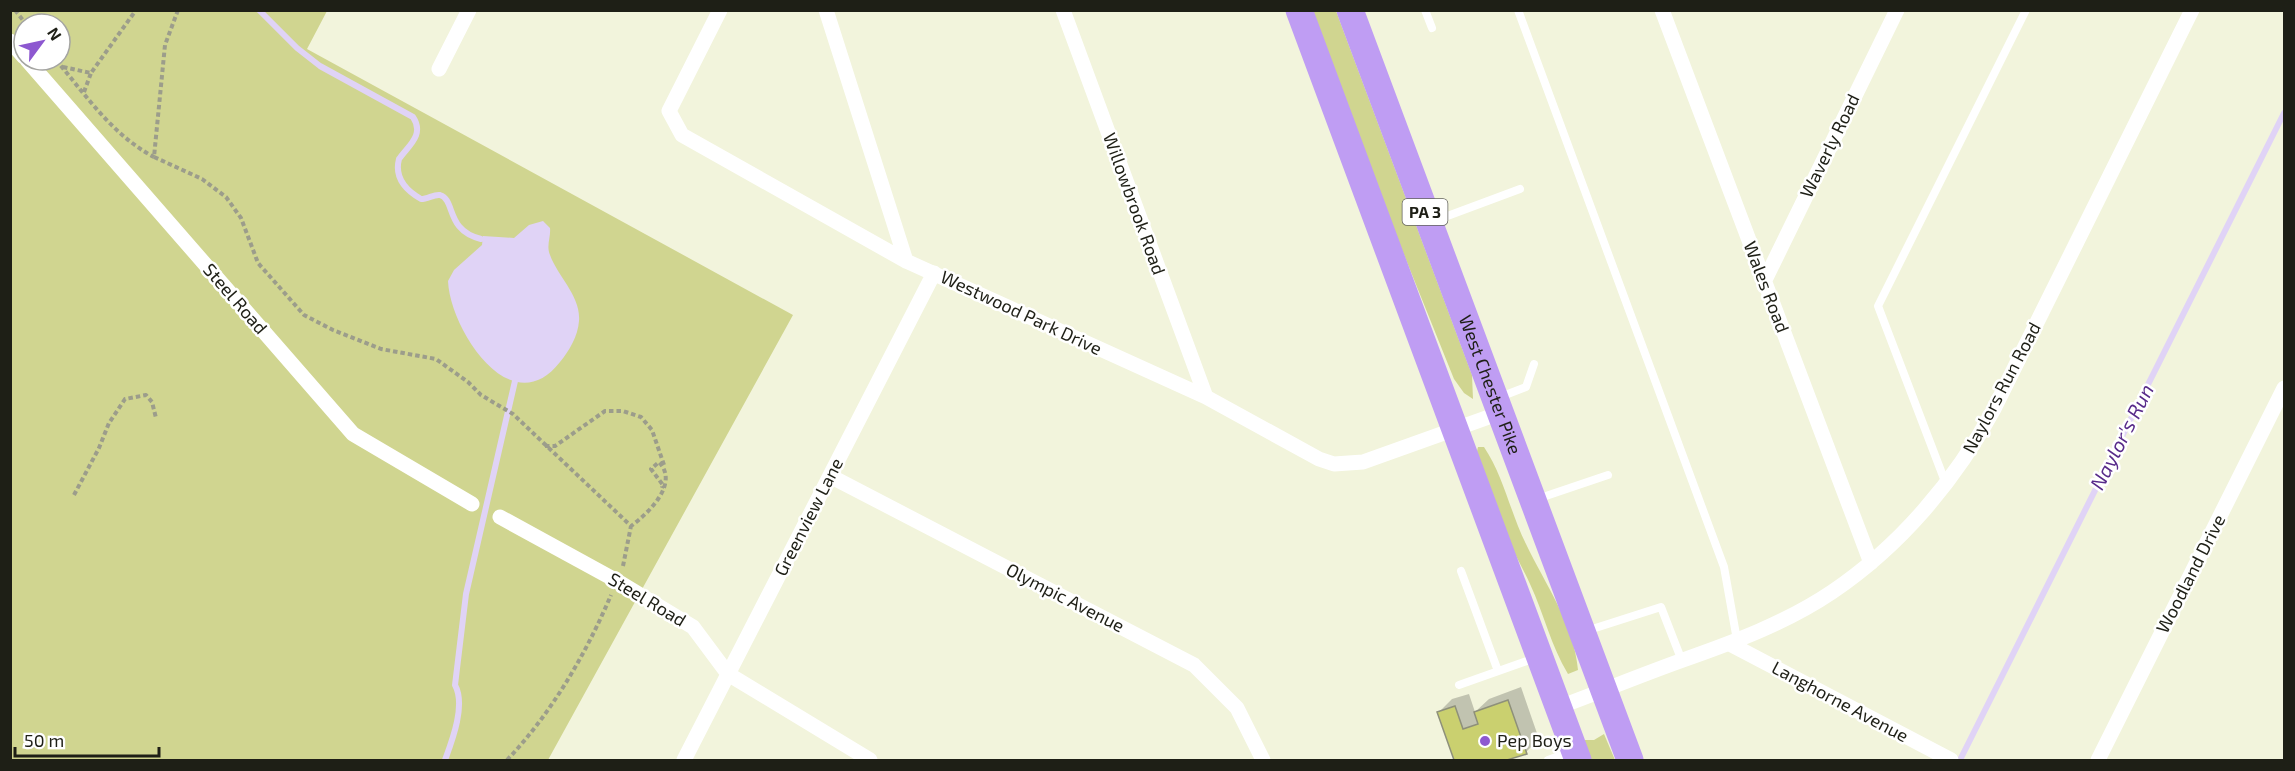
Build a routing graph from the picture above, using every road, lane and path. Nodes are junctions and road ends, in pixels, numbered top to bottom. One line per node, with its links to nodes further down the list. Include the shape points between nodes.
1 (136, 10): 20 (path)
2 (178, 10): 22 (path, via 165,45)
3 (469, 10): 17 (street)
4 (720, 10): 25 (street, Westwood Park Drive, via 669,111 682,135)
5 (826, 10): 25 (street)
6 (1063, 10): 30 (street, Willowbrook Road)
7 (1299, 10): 33 (highway, PA 3)
8 (1425, 10): 15 (lane)
9 (1518, 10): 49 (lane, via 1724,567)
10 (1662, 10): 27 (street, Wales Road)
11 (1896, 10): 27 (street, Waverly Road)
12 (2026, 10): 38 (lane, via 1878,306)
13 (2192, 10): 38 (street, Naylors Run Road, via 1994,410 1973,448)
14 (1356, 12): 24 (highway, West Chester Pike / PA 3)
15 (1432, 28)
16 (72, 69): 20 (path)
17 (439, 69)
18 (37, 72): 42 (street, Steel Road, via 353,434)
19 (66, 72): 21 (path)
20 (91, 74): 21 (path)
21 (84, 93): 22 (path, via 130,145)
22 (154, 157): 34 (path, via 202,179 226,197 241,218 258,262 304,315 381,349 436,359 480,395 513,414)
23 (1520, 189): 24 (lane)
24 (1429, 223): 31 (highway, West Chester Pike / PA 3)
25 (906, 261): 26 (street, Westwood Park Drive)
26 (934, 273): 30 (street, Westwood Park Drive); 37 (street, Greenview Lane)
27 (1764, 282): 45 (street, Wales Road)
28 (1534, 364): 31 (lane, via 1526,387)
29 (2284, 388): 65 (street, Woodland Drive)
30 (1206, 398): 33 (street, Westwood Park Drive, via 1334,464 1363,462)
31 (1497, 405): 33 (street, Westwood Park Drive); 41 (highway, West Chester Pike / PA 3)
32 (156, 418): 40 (path, via 146,396 125,399)
33 (1455, 429): 50 (highway, PA 3)
34 (545, 446): 35 (path, via 555,446 605,411 623,411 641,417 652,430); 44 (path)
35 (666, 469): 39 (path, via 667,481); 39 (path, via 659,462 651,469)
36 (1608, 475): 41 (lane)
37 (830, 476): 53 (street, Greenview Lane); 61 (street, Olympic Avenue, via 1194,666 1237,708)
38 (1946, 484): 45 (street, Naylors Run Road)
39 (662, 488): 44 (path, via 650,512)
40 (74, 495)
41 (1533, 500): 48 (highway, West Chester Pike / PA 3)
42 (472, 504)
43 (500, 517): 47 (street, Steel Road)
44 (631, 526): 47 (path)
45 (1871, 563): 49 (street, Naylors Run Road, via 1831,593)
46 (1461, 571): 52 (lane)
47 (617, 581): 53 (street, Steel Road, via 693,627); 58 (path, via 599,623 561,691)
48 (1582, 632): 51 (lane, via 1661,607); 55 (highway, West Chester Pike / PA 3)
49 (1733, 643): 51 (street, Naylors Run Road); 64 (street, Langhorne Avenue)
50 (1540, 657): 52 (lane); 56 (highway, PA 3)
51 (1682, 661): 55 (street, Naylors Run Road)
52 (1498, 671): 54 (lane)
53 (728, 674): 59 (street, Greenview Lane); 60 (street, Steel Road)
54 (1459, 685)
55 (1604, 690): 56 (street, Naylors Run Road); 63 (highway, West Chester Pike / PA 3)
56 (1558, 707): 57 (highway, PA 3)
57 (1576, 755): 62 (lane)
58 (507, 760)
59 (684, 760)
60 (870, 760)
61 (1263, 760)
62 (1548, 760)
63 (1630, 760)
64 (1949, 760)
65 (2098, 760)

